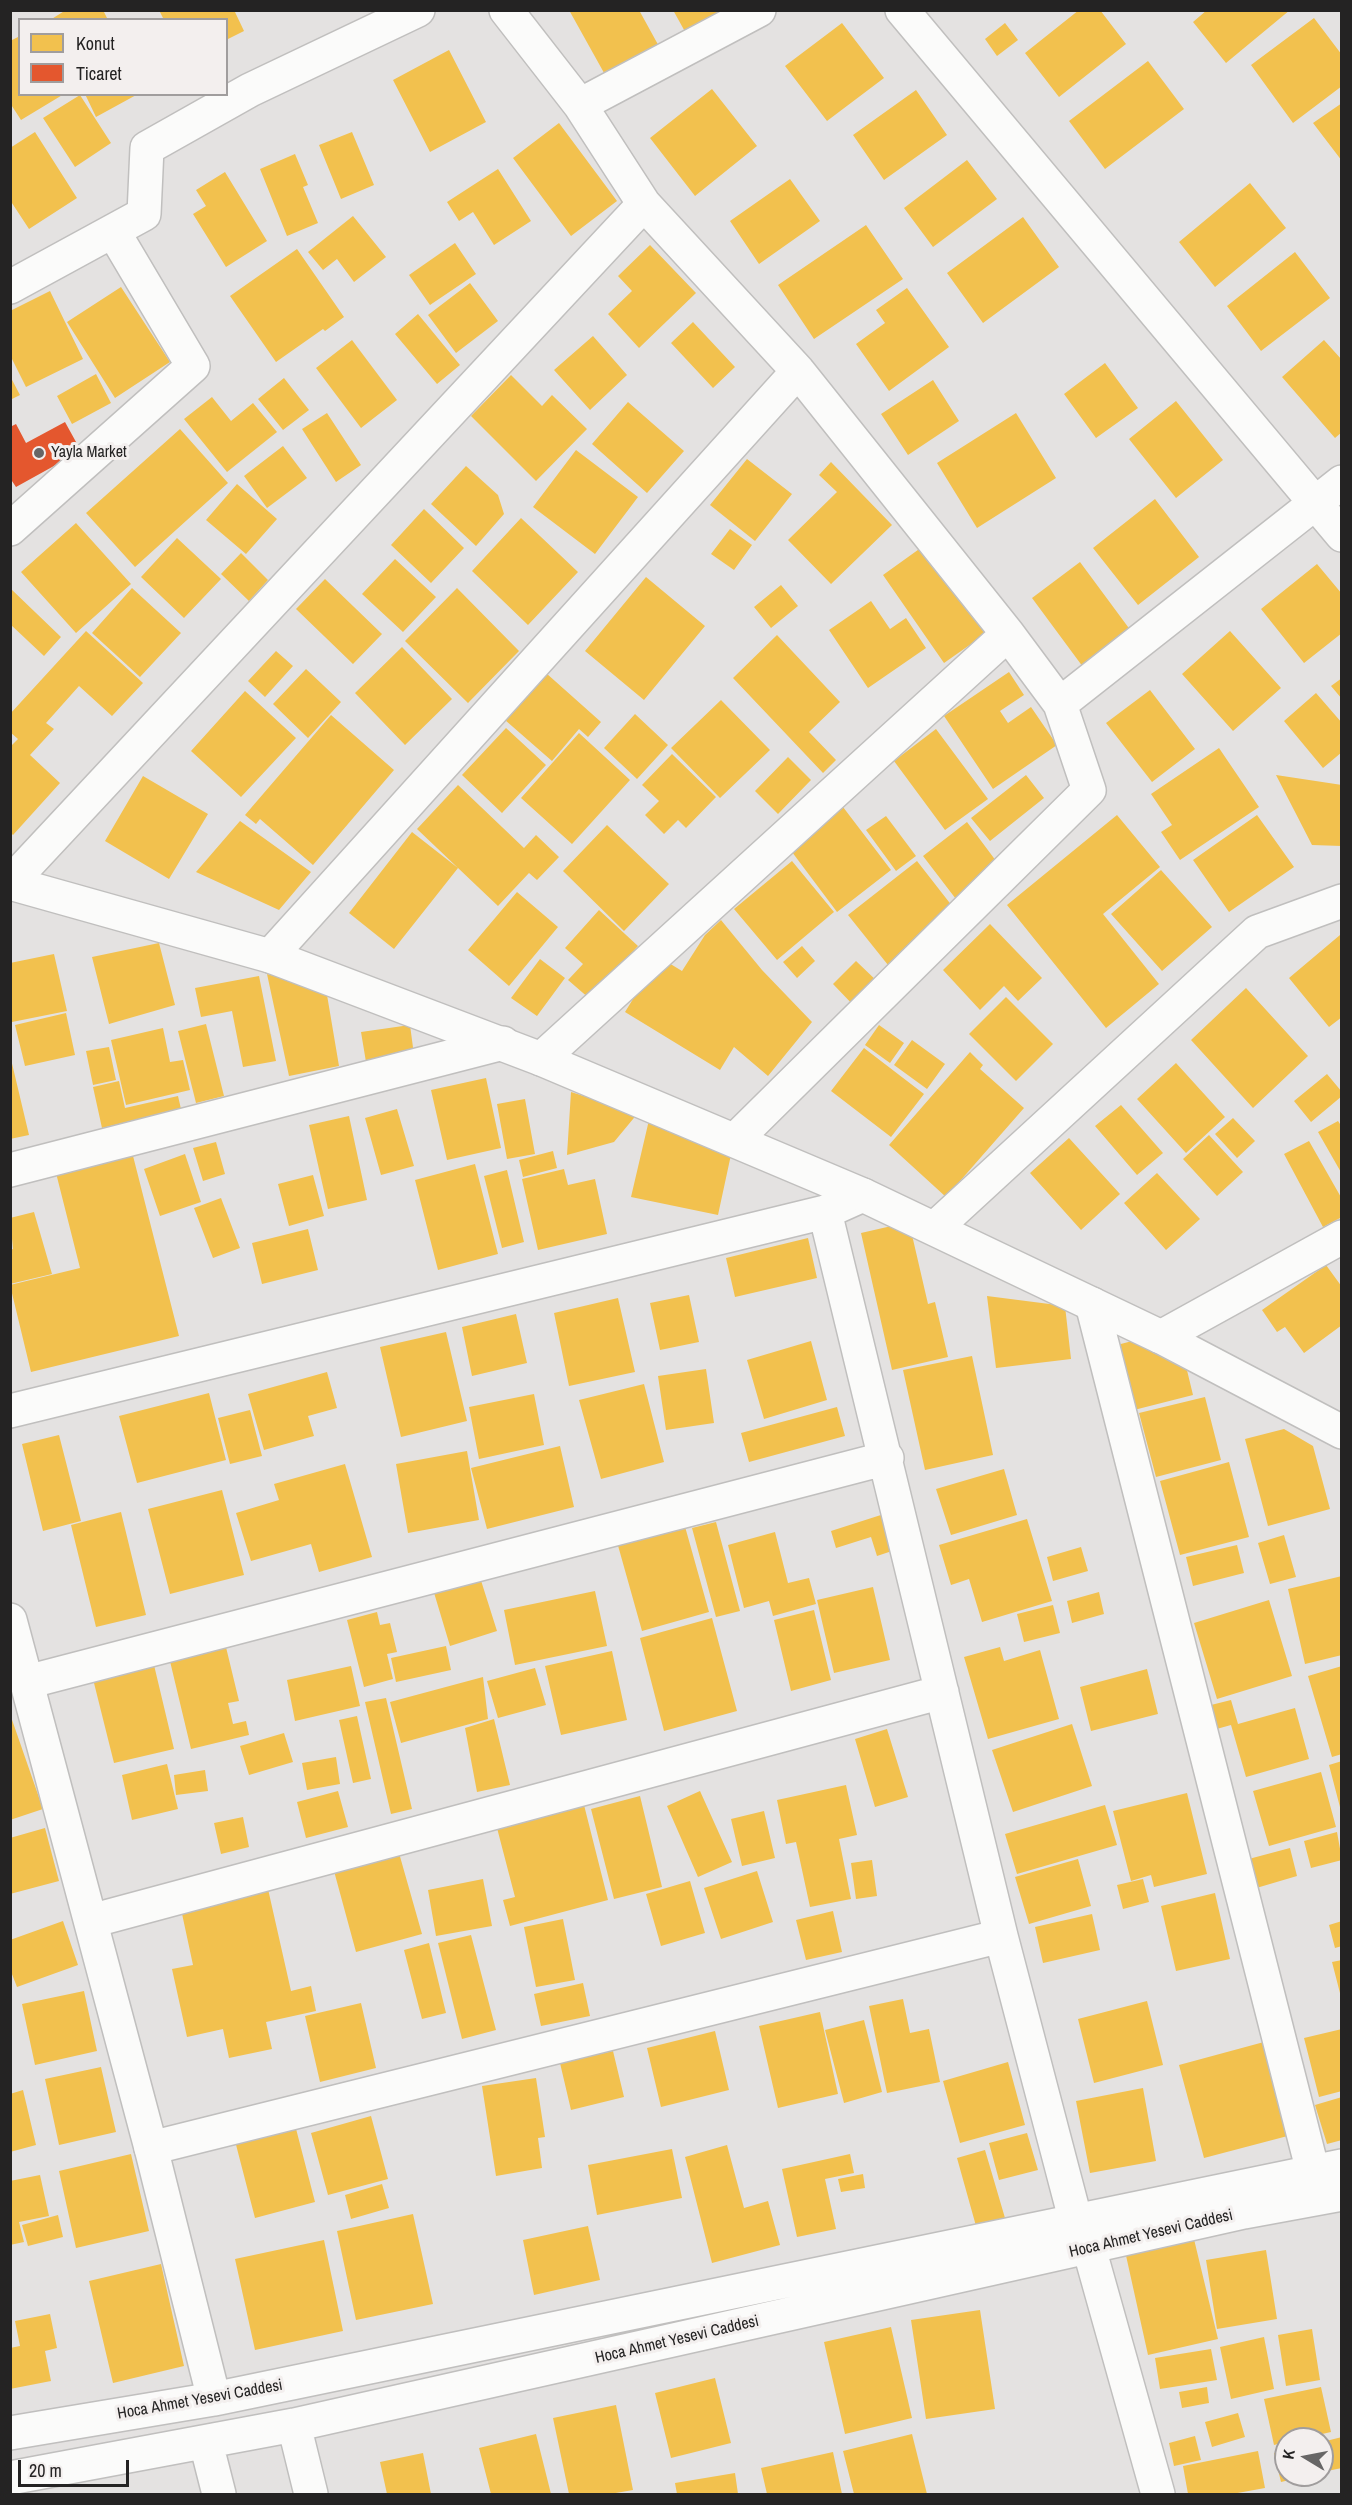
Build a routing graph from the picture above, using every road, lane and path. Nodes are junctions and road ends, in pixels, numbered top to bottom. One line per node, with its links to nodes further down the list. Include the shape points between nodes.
1 (418, 10): 7 (street, via 250,90 147,148 144,214)
2 (506, 10): 5 (street)
3 (759, 10): 5 (street)
4 (902, 10): 11 (street)
5 (580, 105): 6 (street)
6 (644, 204): 9 (street); 16 (street)
7 (113, 231): 8 (street); 12 (street, via 193,366)
8 (10, 287)
9 (798, 371): 14 (street); 18 (street)
10 (1341, 482): 11 (street)
11 (1317, 503): 13 (street); 15 (street)
12 (10, 529)
13 (1341, 535)
14 (1008, 634): 15 (street); 20 (street)
15 (1060, 704): 21 (street, via 1089,790)
16 (10, 883): 18 (street)
17 (1341, 901): 25 (street, via 1257,932)
18 (270, 956): 19 (street)
19 (503, 1043): 20 (street); 22 (street)
20 (541, 1059): 21 (street)
21 (735, 1140): 23 (street)
22 (10, 1170)
23 (863, 1195): 24 (street); 25 (street)
24 (825, 1212): 29 (street); 31 (street)
25 (935, 1228): 27 (street)
26 (1341, 1237): 28 (street)
27 (1092, 1304): 28 (street); 38 (street)
28 (1161, 1337): 30 (street)
29 (10, 1411)
30 (1341, 1432)
31 (887, 1458): 33 (street); 34 (street)
32 (10, 1620): 33 (street)
33 (27, 1682): 35 (street)
34 (942, 1692): 35 (street); 36 (street)
35 (91, 1921): 37 (street)
36 (1001, 1936): 37 (street); 40 (street)
37 (151, 2148): 41 (street)
38 (1327, 2169): 40 (street, Hoca Ahmet Yesevi Caddesi)
39 (1341, 2194): 40 (street, Hoca Ahmet Yesevi Caddesi)
40 (1082, 2235): 41 (street, Hoca Ahmet Yesevi Caddesi); 42 (street, Hoca Ahmet Yesevi Caddesi); 48 (street)
41 (214, 2399): 43 (street, Hoca Ahmet Yesevi Caddesi)
42 (294, 2425): 44 (street, Hoca Ahmet Yesevi Caddesi); 47 (street)
43 (10, 2433)
44 (206, 2443): 45 (street, Hoca Ahmet Yesevi Caddesi); 46 (street)
45 (10, 2478)
46 (219, 2494)
47 (311, 2494)
48 (1158, 2494)

